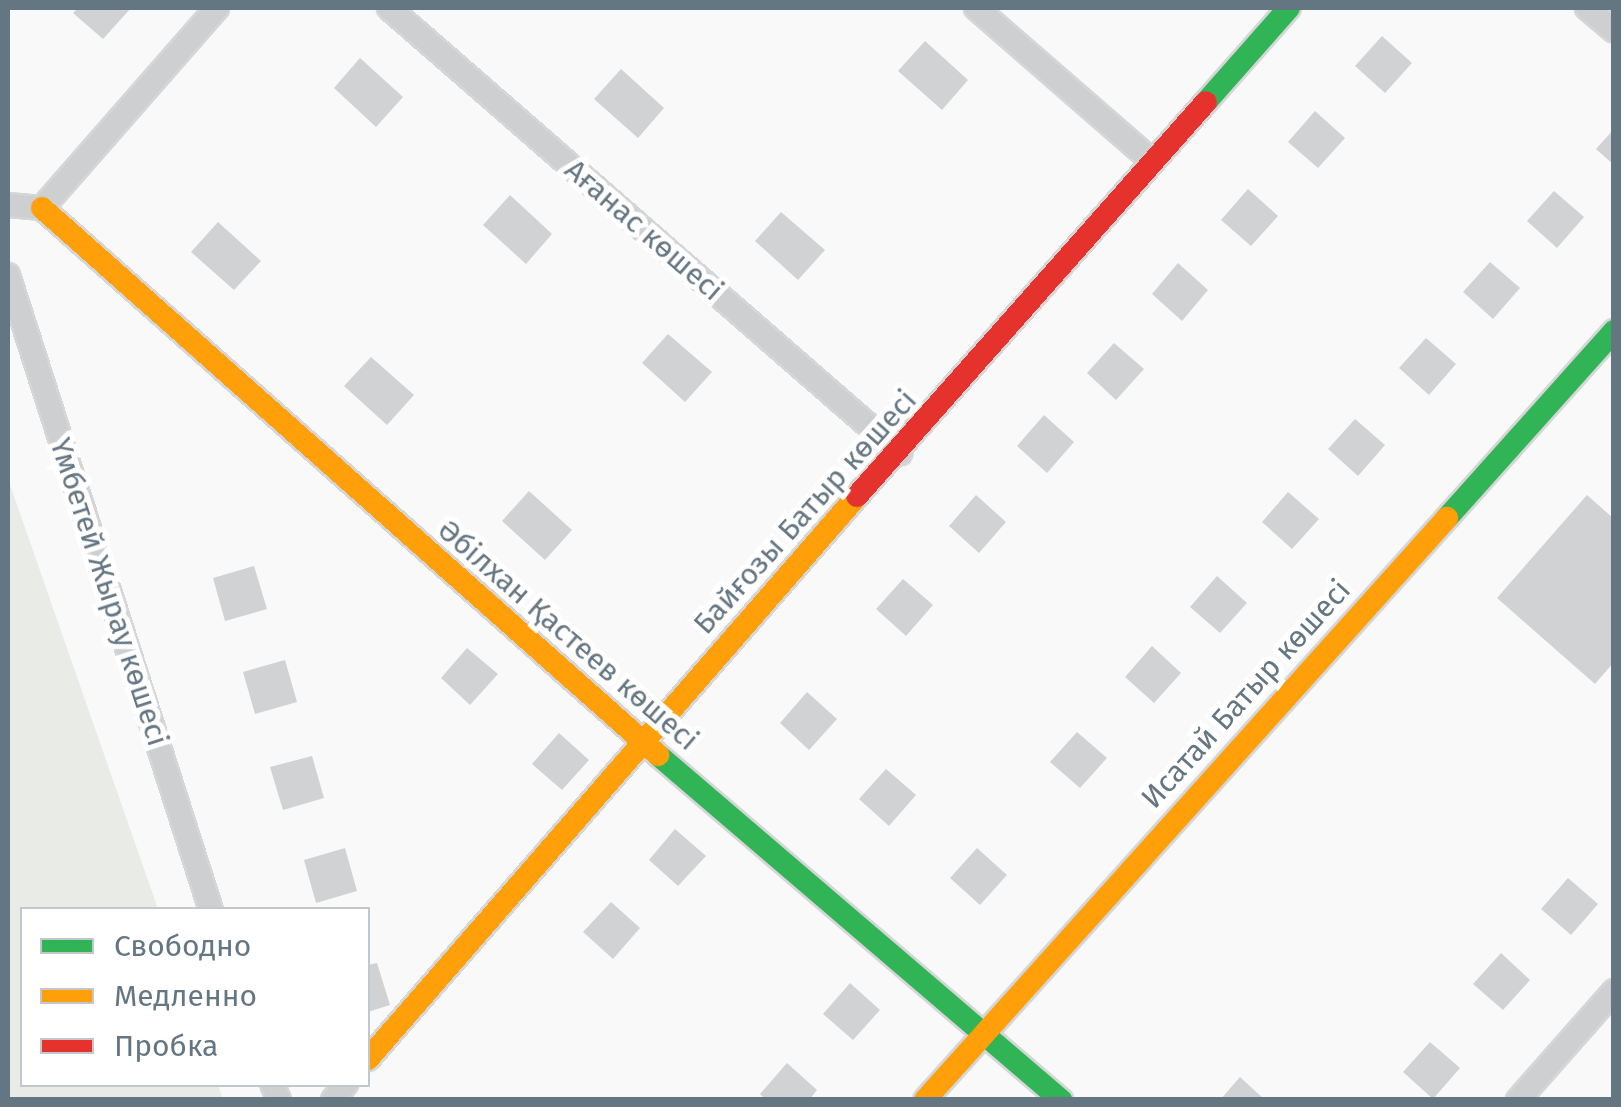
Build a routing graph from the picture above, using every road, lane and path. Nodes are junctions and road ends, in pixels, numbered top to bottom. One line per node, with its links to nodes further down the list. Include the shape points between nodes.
1 (217, 8): 9 (street)
2 (389, 8): 12 (street, Ағанас көшесі)
3 (976, 8): 7 (street)
4 (1289, 8): 7 (street, Байғозы Батыр көшесі)
5 (1588, 8): 6 (street)
6 (1614, 31)
7 (1152, 162): 12 (street, Байғозы Батыр көшесі)
8 (8, 205): 9 (street)
9 (42, 208): 13 (street, Әбілхан Қастеев көшесі)
10 (8, 275): 14 (street, Үмбетей Жырау көшесі)
11 (1614, 331): 16 (street, Исатай Батыр көшесі)
12 (900, 453): 13 (street, Байғозы Батыр көшесі)
13 (641, 740): 16 (street, Әбілхан Қастеев көшесі); 17 (street, Байғозы Батыр көшесі)
14 (210, 907)
15 (1614, 990): 20 (street)
16 (983, 1030): 18 (street, Исатай Батыр көшесі); 19 (street, Әбілхан Қастеев көшесі)
17 (370, 1057)
18 (925, 1100)
19 (1061, 1100)
20 (1518, 1100)

